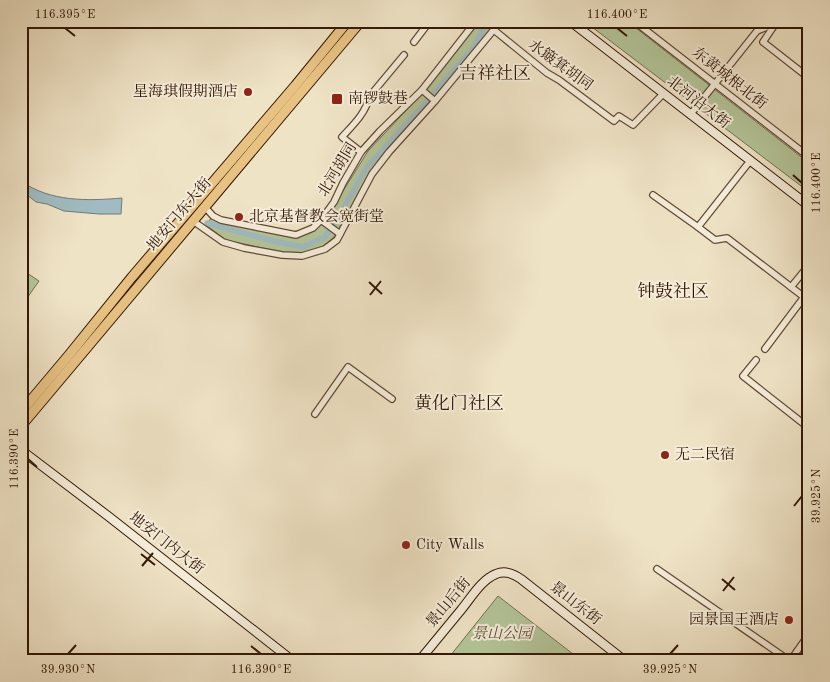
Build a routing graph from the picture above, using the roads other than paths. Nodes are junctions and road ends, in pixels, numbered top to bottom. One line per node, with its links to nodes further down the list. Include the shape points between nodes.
1 (348, 21): 33 (main road, 地安门东大街)
2 (361, 21): 23 (main road, 地安门东大街)
3 (430, 21): 10 (street)
4 (476, 21): 14 (street, 北河胡同)
5 (501, 21): 9 (street)
6 (634, 21): 13 (street, 东黄城根北街)
7 (574, 22): 15 (main road, 北河沿大街)
8 (777, 22): 12 (street, via 763,42); 13 (street, via 757,31)
9 (494, 30): 15 (street, 水簸箕胡同, via 614,121 619,116 633,125); 16 (street)
10 (414, 42)
11 (404, 55): 18 (street, via 369,97 360,116 342,137)
12 (809, 78)
13 (714, 84): 17 (street); 19 (street, 东黄城根北街)
14 (422, 90): 16 (street); 18 (street, 北河胡同)
15 (664, 94): 17 (main road, 北河沿大街)
16 (435, 101): 27 (street, via 372,174)
17 (690, 115): 20 (main road, 北河沿大街)
18 (361, 152): 24 (street, 北河胡同)
19 (809, 157)
20 (750, 161): 22 (main road, 北河沿大街); 26 (street)
21 (653, 195): 26 (street)
22 (809, 206)
23 (205, 207): 24 (street, via 221,220 296,235 313,228); 25 (main road, 地安门东大街)
24 (321, 220): 27 (street)
25 (193, 221): 27 (street, via 223,242 282,255 302,256 325,249); 35 (main road, 地安门东大街)
26 (698, 226): 29 (street, via 715,240 728,238)
27 (340, 234)
28 (809, 265): 29 (street)
29 (790, 287): 30 (street, via 804,297)
30 (765, 349)
31 (756, 360): 36 (street, via 744,376)
32 (392, 400): 34 (street, via 348,368)
33 (21, 412)
34 (315, 414)
35 (21, 426)
36 (809, 428)
37 (21, 450): 41 (main road, 地安门内大街)
38 (657, 569): 44 (street)
39 (506, 572): 42 (main road, 景山后街, via 491,577 479,587); 43 (main road, 景山东街, via 521,579)
40 (809, 634): 44 (street)
41 (293, 661)
42 (420, 661)
43 (625, 661)
44 (790, 661)

